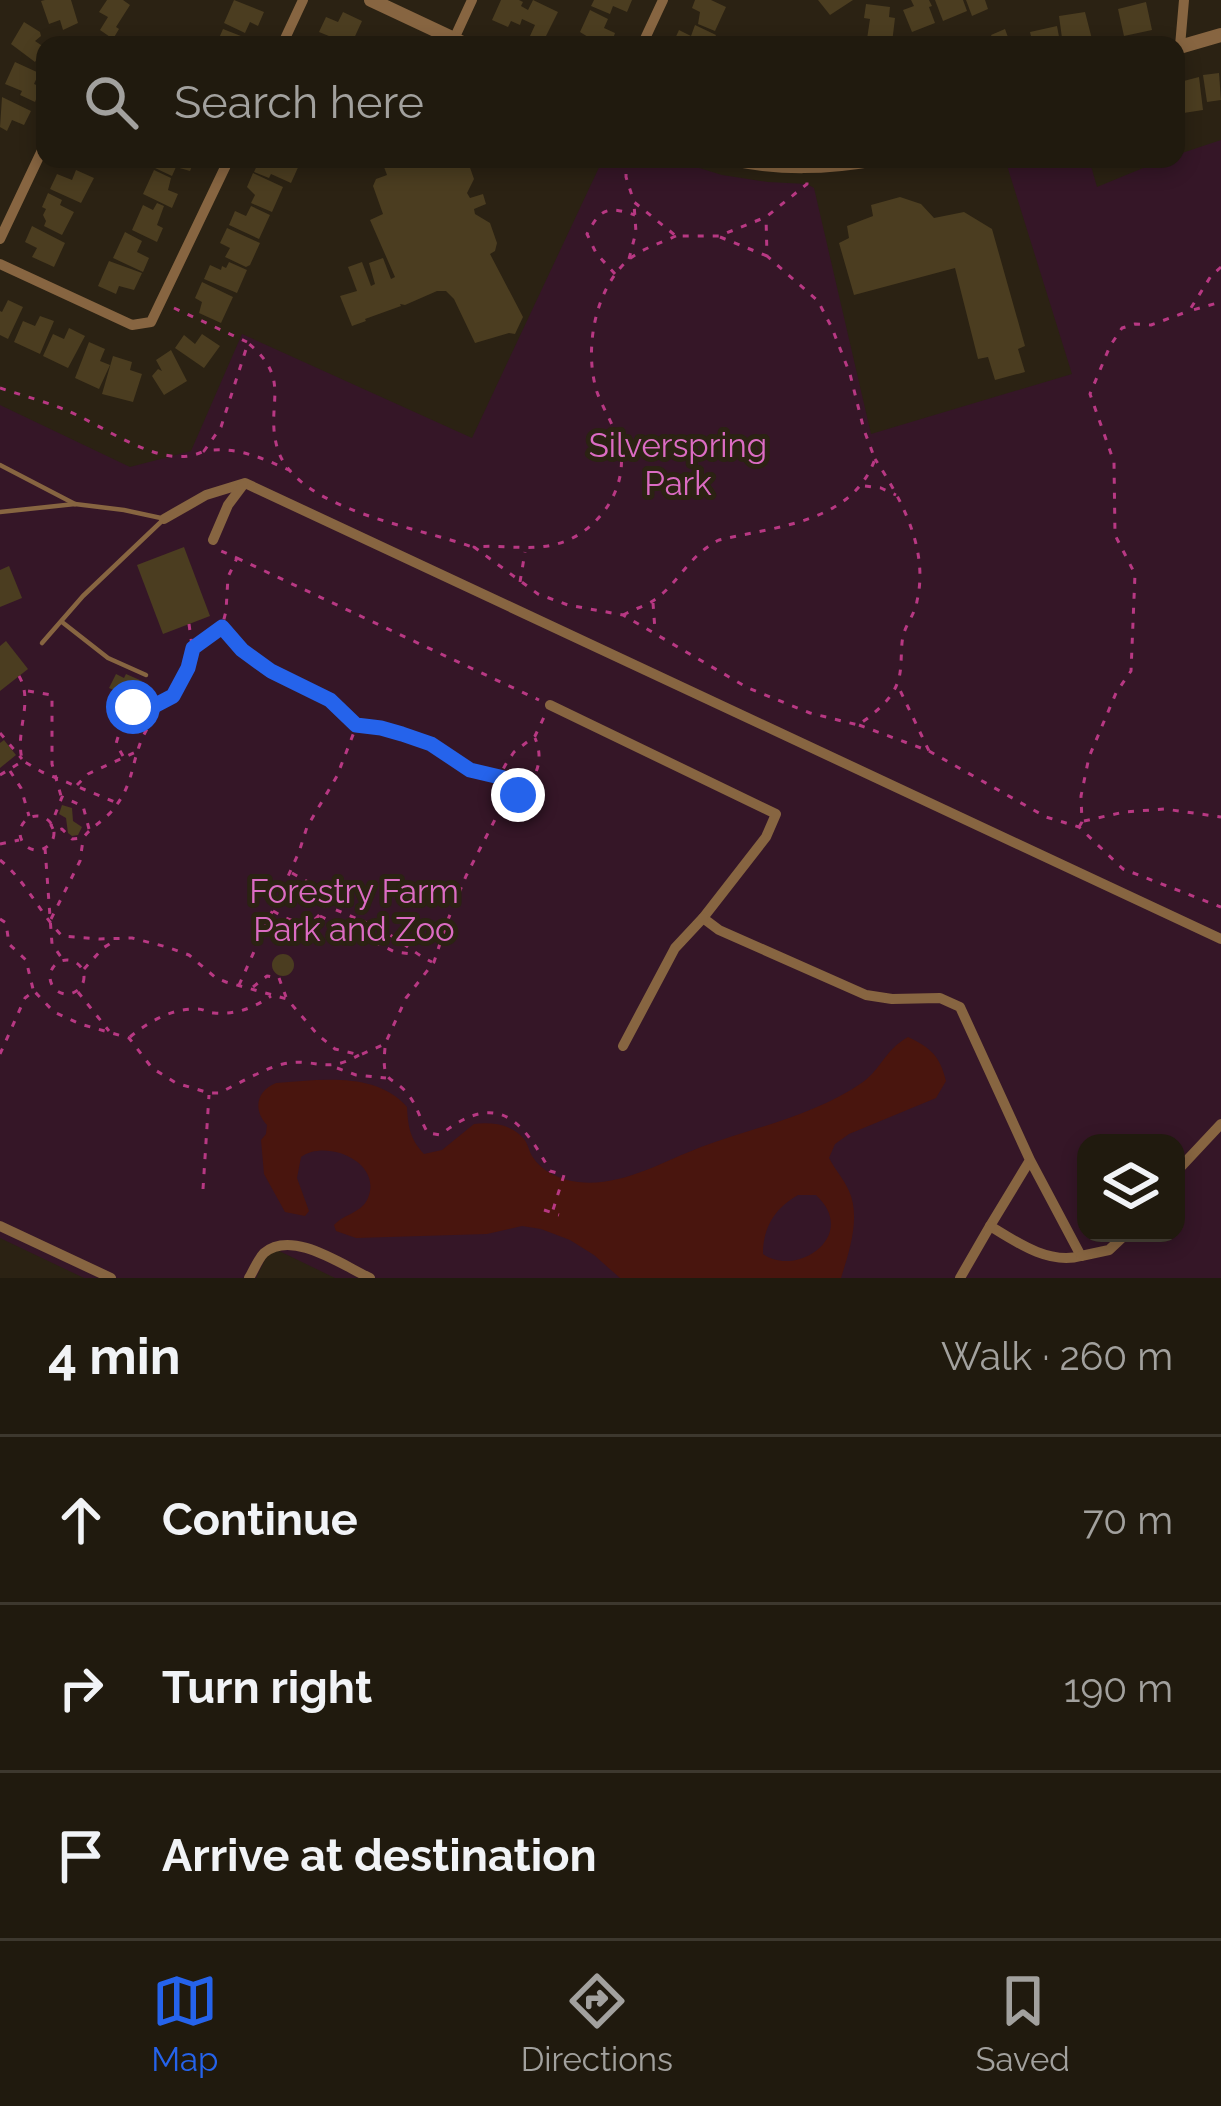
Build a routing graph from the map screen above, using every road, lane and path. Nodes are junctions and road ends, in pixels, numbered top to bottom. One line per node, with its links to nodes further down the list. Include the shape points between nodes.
1 (304, 0): 7 (street)
2 (371, 0): 8 (street)
3 (472, 0): 9 (street)
4 (663, 0): 10 (street)
5 (1184, 0): 11 (street)
6 (1221, 35): 12 (street)
7 (286, 36)
8 (448, 36)
9 (463, 36)
10 (646, 36)
11 (1179, 36)
12 (1185, 45)
13 (36, 163): 22 (street)
14 (225, 168): 25 (street, via 151,322 132,325)
15 (626, 168): 17 (path)
16 (807, 181): 19 (path)
17 (634, 202): 18 (path); 20 (path)
18 (634, 214): 24 (path); 27 (path, via 606,210 587,234)
19 (766, 217): 21 (path); 23 (path)
20 (676, 236): 21 (path); 24 (path)
21 (718, 236): 23 (path)
22 (0, 239)
23 (767, 256): 34 (path, via 818,301)
24 (629, 259): 27 (path)
25 (0, 264)
26 (1221, 267): 30 (path)
27 (616, 275): 45 (path, via 591,344 596,388 619,443 618,486 591,526)
28 (1221, 302): 30 (path)
29 (174, 308): 31 (path)
30 (1189, 311): 80 (path, via 1122,328 1090,394 1114,462 1115,536 1135,574 1131,671 1088,757)
31 (248, 343): 33 (path, via 221,427); 36 (path, via 271,369 277,447)
32 (0, 388): 33 (path, via 147,449 179,458)
33 (204, 451): 36 (path, via 240,451)
34 (875, 459): 38 (path); 39 (path)
35 (0, 465): 40 (lane)
36 (291, 471): 44 (path, via 364,513)
37 (245, 483): 42 (street); 43 (street); 97 (street)
38 (861, 486): 39 (path); 48 (path, via 808,519 707,546)
39 (898, 496): 58 (path, via 920,583)
40 (75, 504): 41 (lane); 42 (lane)
41 (0, 512)
42 (164, 519): 50 (lane)
43 (214, 540): 46 (path)
44 (474, 547): 45 (path); 47 (path)
45 (526, 550): 47 (path)
46 (237, 558): 52 (path); 60 (path)
47 (520, 582): 49 (path, via 568,605)
48 (652, 602): 49 (path); 53 (path)
49 (623, 615): 53 (path)
50 (62, 622): 54 (lane); 56 (lane)
51 (189, 624): 55 (path)
52 (222, 627): 55 (path); 62 (path, via 242,650 330,700)
53 (655, 632): 63 (path, via 748,688)
54 (42, 643)
55 (193, 648): 61 (path, via 173,696)
56 (146, 675)
57 (20, 676): 59 (path)
58 (897, 684): 63 (path); 67 (path)
59 (28, 691): 69 (path); 72 (path, via 52,694)
60 (550, 705): 65 (path); 93 (street, via 776,814)
61 (154, 706): 66 (path); 68 (path, via 133,707 116,744)
62 (356, 725): 73 (path, via 431,744 470,770); 88 (path)
63 (858, 725): 67 (path)
64 (0, 733): 69 (path)
65 (535, 736): 73 (path, via 514,752); 77 (path, via 536,774)
66 (138, 751): 68 (path); 76 (path)
67 (929, 751): 80 (path, via 1046,818)
68 (123, 757): 74 (path)
69 (23, 761): 70 (path); 72 (path)
70 (9, 769): 71 (path); 79 (path)
71 (0, 775)
72 (57, 778): 74 (path); 75 (path)
73 (504, 778): 77 (path)
74 (77, 785): 76 (path)
75 (62, 797): 81 (path); 82 (path, via 83,806)
76 (117, 803): 82 (path)
77 (503, 804): 102 (path)
78 (1221, 817): 80 (path, via 1165,809)
79 (29, 818): 81 (path); 84 (path)
80 (1081, 824): 90 (path, via 1123,869)
81 (51, 825): 83 (path); 86 (path)
82 (89, 829): 83 (path)
83 (83, 838): 95 (path)
84 (21, 840): 85 (path); 86 (path)
85 (0, 844)
86 (45, 848): 95 (path)
87 (0, 860): 95 (path)
88 (289, 872): 89 (path, via 315,886); 91 (path)
89 (325, 905): 92 (path); 100 (path)
90 (1221, 907)
91 (272, 910): 92 (path, via 303,924); 104 (path)
92 (320, 916): 100 (path)
93 (703, 918): 113 (street, via 675,948); 120 (street, via 866,995 960,1006)
94 (0, 919): 98 (path)
95 (50, 923): 96 (path, via 62,936); 101 (path)
96 (118, 939): 103 (path); 104 (path, via 190,955)
97 (1221, 939)
98 (9, 944): 99 (path); 106 (path, via 26,960)
99 (0, 949)
100 (416, 955): 102 (path)
101 (63, 960): 103 (path); 107 (path, via 50,970 52,987)
102 (434, 962): 112 (path)
103 (83, 970): 107 (path)
104 (238, 987): 105 (path)
105 (251, 988): 108 (path); 109 (path, via 279,978)
106 (34, 991): 110 (path, via 54,1012); 114 (path)
107 (77, 991): 110 (path)
108 (273, 995): 109 (path); 111 (path, via 238,1012 178,1012)
109 (287, 999): 115 (path, via 335,1049)
110 (110, 1033): 111 (path)
111 (129, 1038): 118 (path, via 152,1068)
112 (386, 1044): 115 (path); 117 (path)
113 (622, 1046)
114 (0, 1054)
115 (359, 1055): 116 (path)
116 (335, 1067): 117 (path); 118 (path, via 280,1065)
117 (387, 1078): 124 (path, via 407,1093 428,1133 482,1114 518,1123 550,1171 564,1175)
118 (209, 1093): 122 (path)
119 (1221, 1124): 121 (street)
120 (1030, 1160): 127 (street); 129 (street)
121 (1185, 1162)
122 (203, 1189)
123 (544, 1210): 124 (path)
124 (552, 1213): 125 (path)
125 (559, 1215)
126 (0, 1226): 130 (street)
127 (990, 1226): 129 (street, via 1048,1256); 133 (street)
128 (1117, 1242): 129 (street)
129 (1081, 1256)
130 (111, 1278)
131 (249, 1278): 132 (street, via 262,1255 282,1243)
132 (370, 1278)
133 (960, 1278)

